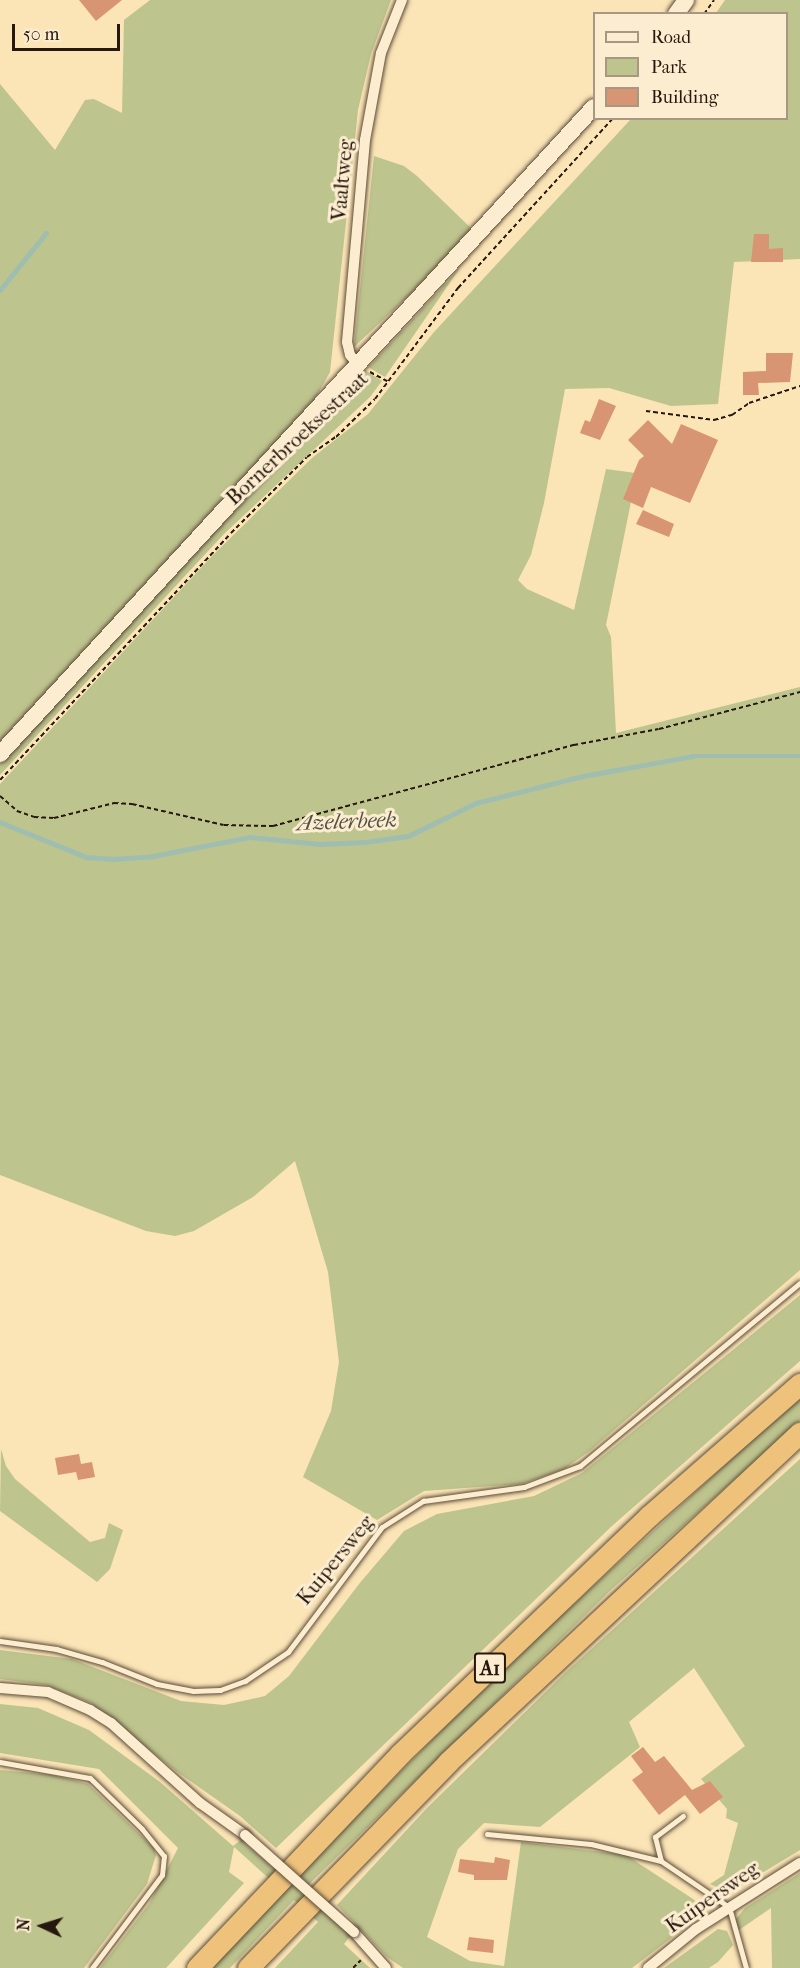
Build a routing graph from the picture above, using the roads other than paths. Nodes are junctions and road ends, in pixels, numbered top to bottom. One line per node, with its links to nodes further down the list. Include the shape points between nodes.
1 (402, 0): 3 (street, Vaaltweg, via 381,53 365,140 347,342 350,355)
2 (593, 108): 3 (main road, Bornerbroeksestraat)
3 (359, 366): 4 (main road, Bornerbroeksestraat)
4 (0, 754)
5 (800, 1283): 8 (lane, Kuipersweg, via 580,1466 524,1487 423,1501 382,1527 288,1652 245,1681 220,1690 193,1691 157,1684 56,1648)
6 (800, 1384): 17 (highway, A1, via 649,1516 401,1753)
7 (800, 1433): 18 (highway, A1, via 448,1762)
8 (0, 1641)
9 (0, 1688): 19 (street, bridge, via 48,1692 111,1723 354,1932)
10 (0, 1762): 16 (lane, via 90,1778 142,1828 164,1856 164,1867 154,1887)
11 (683, 1816): 13 (lane, via 656,1837)
12 (487, 1834): 13 (lane, via 591,1844)
13 (661, 1861): 15 (lane)
14 (800, 1863): 15 (street, Kuipersweg)
15 (729, 1907): 20 (street, Kuipersweg); 21 (lane)
16 (92, 1968)
17 (197, 1968)
18 (248, 1968)
19 (386, 1968)
20 (648, 1968)
21 (746, 1968)

